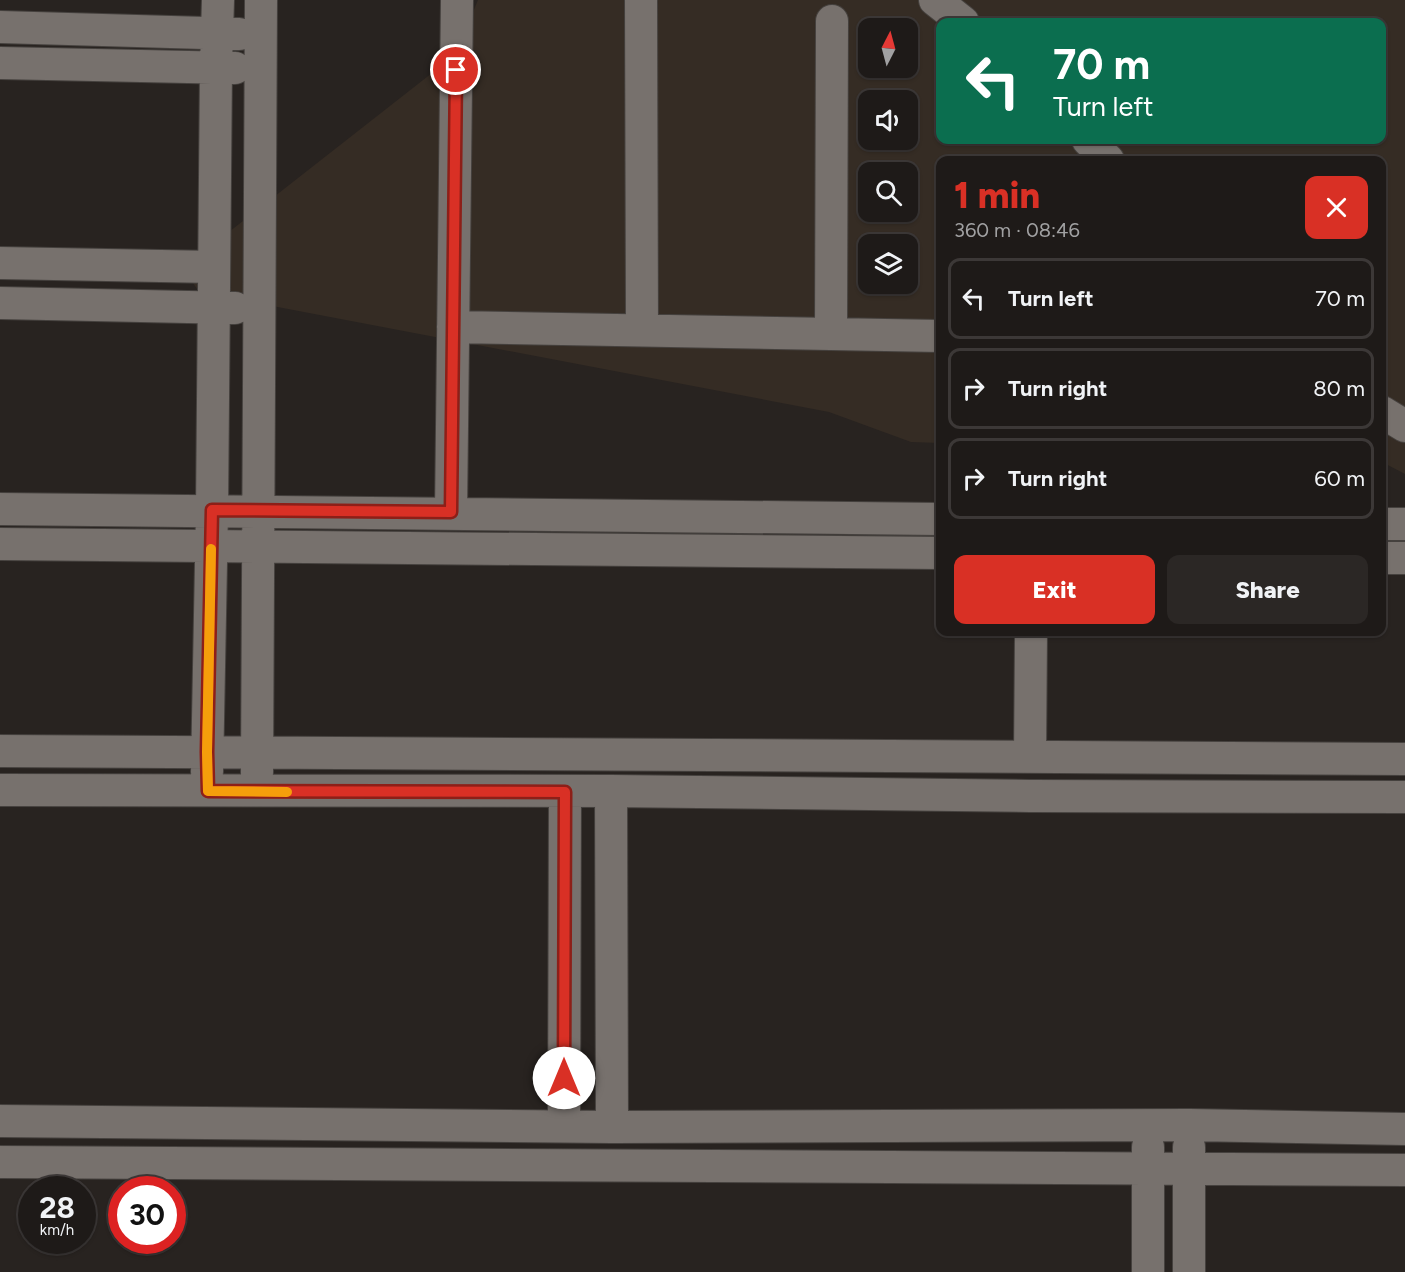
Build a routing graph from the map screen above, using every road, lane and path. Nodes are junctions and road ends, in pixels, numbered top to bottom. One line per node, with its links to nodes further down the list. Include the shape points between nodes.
1 (218, 0): 9 (street)
2 (261, 0): 10 (street)
3 (457, 0): 21 (street)
4 (641, 0): 22 (street)
5 (935, 0): 6 (street)
6 (958, 18)
7 (832, 21): 23 (street)
8 (0, 27): 9 (street)
9 (218, 34): 10 (street); 12 (street)
10 (261, 34): 13 (street)
11 (0, 63): 12 (street)
12 (216, 67): 13 (street); 17 (street)
13 (260, 69): 20 (street)
14 (1092, 144): 15 (street)
15 (1104, 156)
16 (0, 263): 17 (street)
17 (214, 267): 19 (street)
18 (0, 303): 19 (street)
19 (214, 306): 20 (street); 28 (street)
20 (259, 310): 29 (street)
21 (453, 327): 22 (street); 30 (street)
22 (642, 330): 23 (street)
23 (831, 334): 24 (street)
24 (936, 336)
25 (1386, 414): 26 (street)
26 (1405, 426)
27 (0, 508): 28 (street)
28 (212, 510): 29 (street); 35 (street)
29 (259, 510): 30 (street); 36 (street)
30 (451, 512): 31 (street)
31 (936, 519)
32 (1386, 524): 33 (street)
33 (1405, 524)
34 (0, 544): 35 (street)
35 (211, 547): 36 (street); 42 (street)
36 (259, 547): 37 (street); 43 (street)
37 (936, 553)
38 (1386, 558): 39 (street)
39 (1405, 558)
40 (1031, 636): 44 (street)
41 (0, 751): 42 (street)
42 (207, 752): 43 (street); 47 (street)
43 (257, 752): 44 (street); 49 (street)
44 (1030, 757): 45 (street)
45 (1405, 759)
46 (0, 790): 47 (street)
47 (208, 791): 49 (street)
48 (611, 791): 50 (street); 51 (street); 52 (street)
49 (258, 792): 50 (street)
50 (565, 792): 56 (street)
51 (1405, 797)
52 (611, 862): 53 (street); 58 (street)
53 (584, 889)
54 (0, 1121): 56 (street)
55 (1190, 1125): 57 (street); 59 (street); 62 (street)
56 (564, 1126): 58 (street)
57 (1147, 1126): 58 (street); 61 (street)
58 (612, 1127)
59 (1405, 1129)
60 (0, 1162): 61 (street)
61 (1149, 1167): 62 (street); 64 (street)
62 (1188, 1167): 63 (street); 65 (street)
63 (1405, 1170)
64 (1148, 1272)
65 (1189, 1272)

